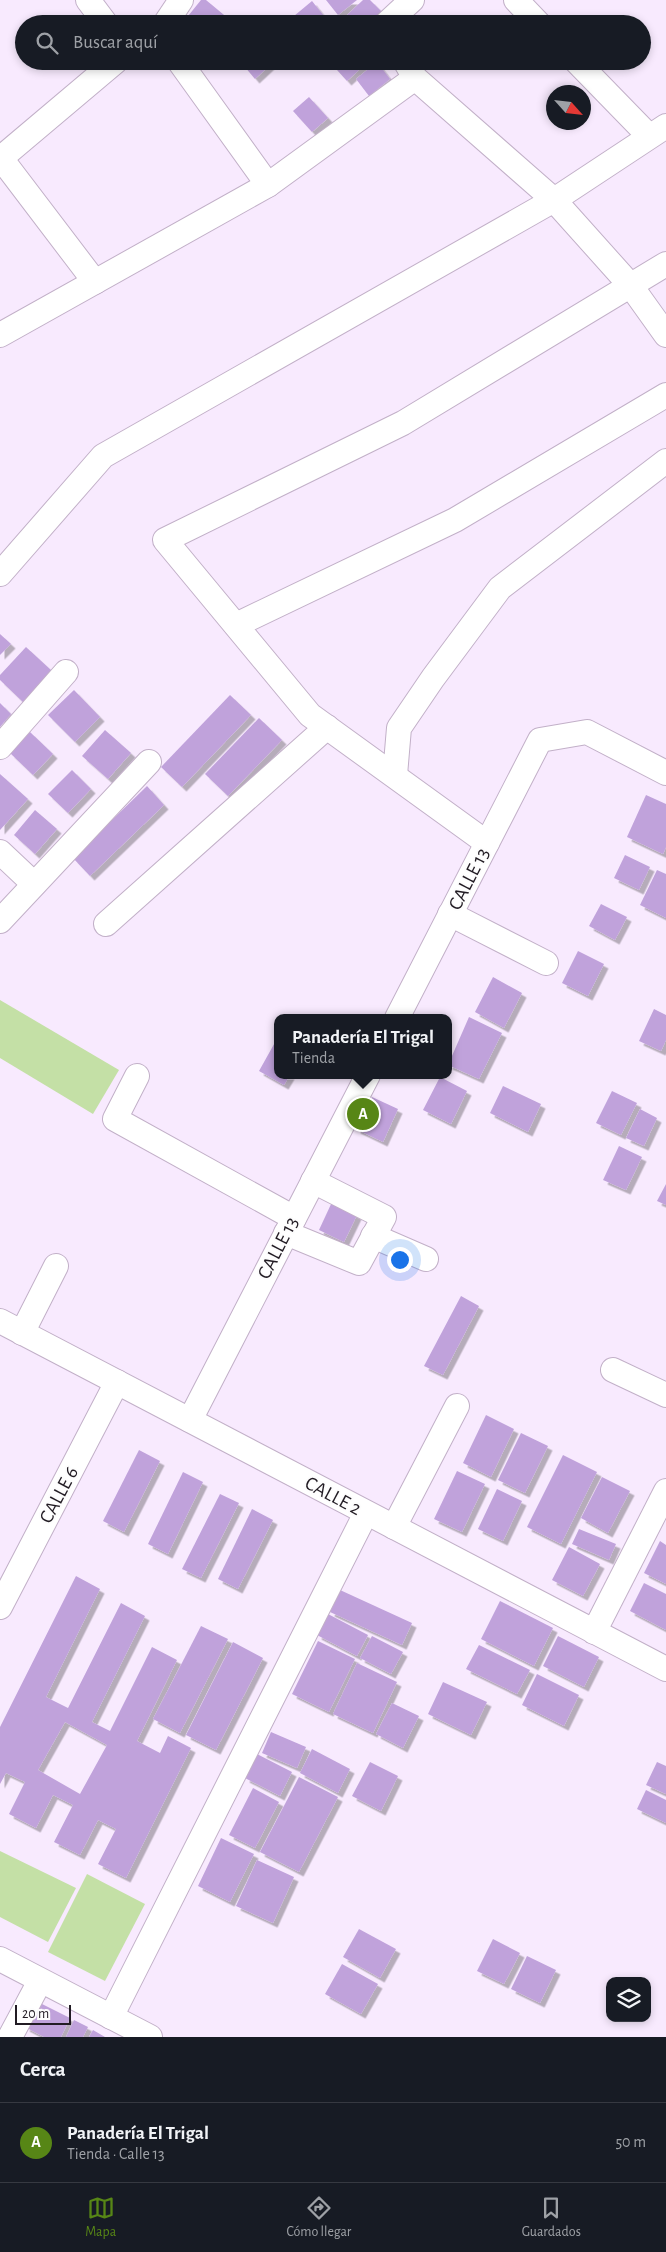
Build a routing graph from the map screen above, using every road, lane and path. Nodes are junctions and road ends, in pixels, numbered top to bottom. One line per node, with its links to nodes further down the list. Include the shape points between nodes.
1 (88, 0): 5 (street)
2 (181, 0): 6 (street)
3 (412, 0): 7 (street)
4 (516, 0): 8 (street)
5 (99, 15)
6 (171, 15)
7 (396, 15)
8 (530, 15)
9 (105, 70): 15 (street)
10 (185, 70): 16 (street)
11 (409, 70): 16 (street)
12 (411, 70): 17 (street)
13 (587, 70): 14 (street)
14 (658, 131): 17 (street)
15 (0, 158): 19 (street)
16 (268, 185): 19 (street)
17 (554, 200): 20 (street); 25 (street, via 104,456)
18 (666, 264): 20 (street)
19 (95, 282): 21 (street)
20 (631, 286): 22 (street); 26 (street, via 403,423 165,540)
21 (0, 335)
22 (666, 335)
23 (666, 395): 26 (street, via 455,520)
24 (666, 460): 32 (street, via 500,588 399,728)
25 (0, 574)
26 (236, 625): 28 (street, via 310,715)
27 (66, 672): 29 (street)
28 (327, 727): 32 (street); 38 (street)
29 (0, 746)
30 (148, 762): 35 (street)
31 (666, 773): 33 (street, CALLE 13, via 587,732 540,740)
32 (395, 775): 33 (street)
33 (487, 843): 36 (street, CALLE 13)
34 (0, 852): 35 (street)
35 (34, 884): 37 (street)
36 (450, 914): 39 (street); 40 (street, CALLE 13)
37 (0, 921)
38 (106, 924)
39 (546, 963)
40 (399, 1014)
41 (137, 1076): 44 (street, via 115,1119)
42 (366, 1079): 43 (street, CALLE 13)
43 (313, 1181): 44 (street, CALLE 13); 45 (street, via 384,1217)
44 (290, 1226): 45 (street, via 359,1263); 54 (street, CALLE 13)
45 (373, 1236): 46 (street)
46 (426, 1259)
47 (56, 1266): 49 (street)
48 (0, 1322): 49 (street, CALLE 2)
49 (22, 1333): 51 (street, CALLE 2)
50 (613, 1370): 52 (street)
51 (117, 1382): 54 (street, CALLE 2); 58 (street, CALLE 6)
52 (666, 1395)
53 (457, 1406): 57 (street)
54 (190, 1420): 56 (street, CALLE 2)
55 (666, 1491): 59 (street)
56 (366, 1513): 57 (street, CALLE 2); 63 (street)
57 (394, 1527): 59 (street, CALLE 2)
58 (3, 1593)
59 (594, 1632): 60 (street, CALLE 2)
60 (666, 1669)
61 (0, 1959): 62 (street)
62 (40, 1981): 63 (street); 64 (street)
63 (111, 2017): 65 (street)
64 (10, 2037)
65 (150, 2037)

